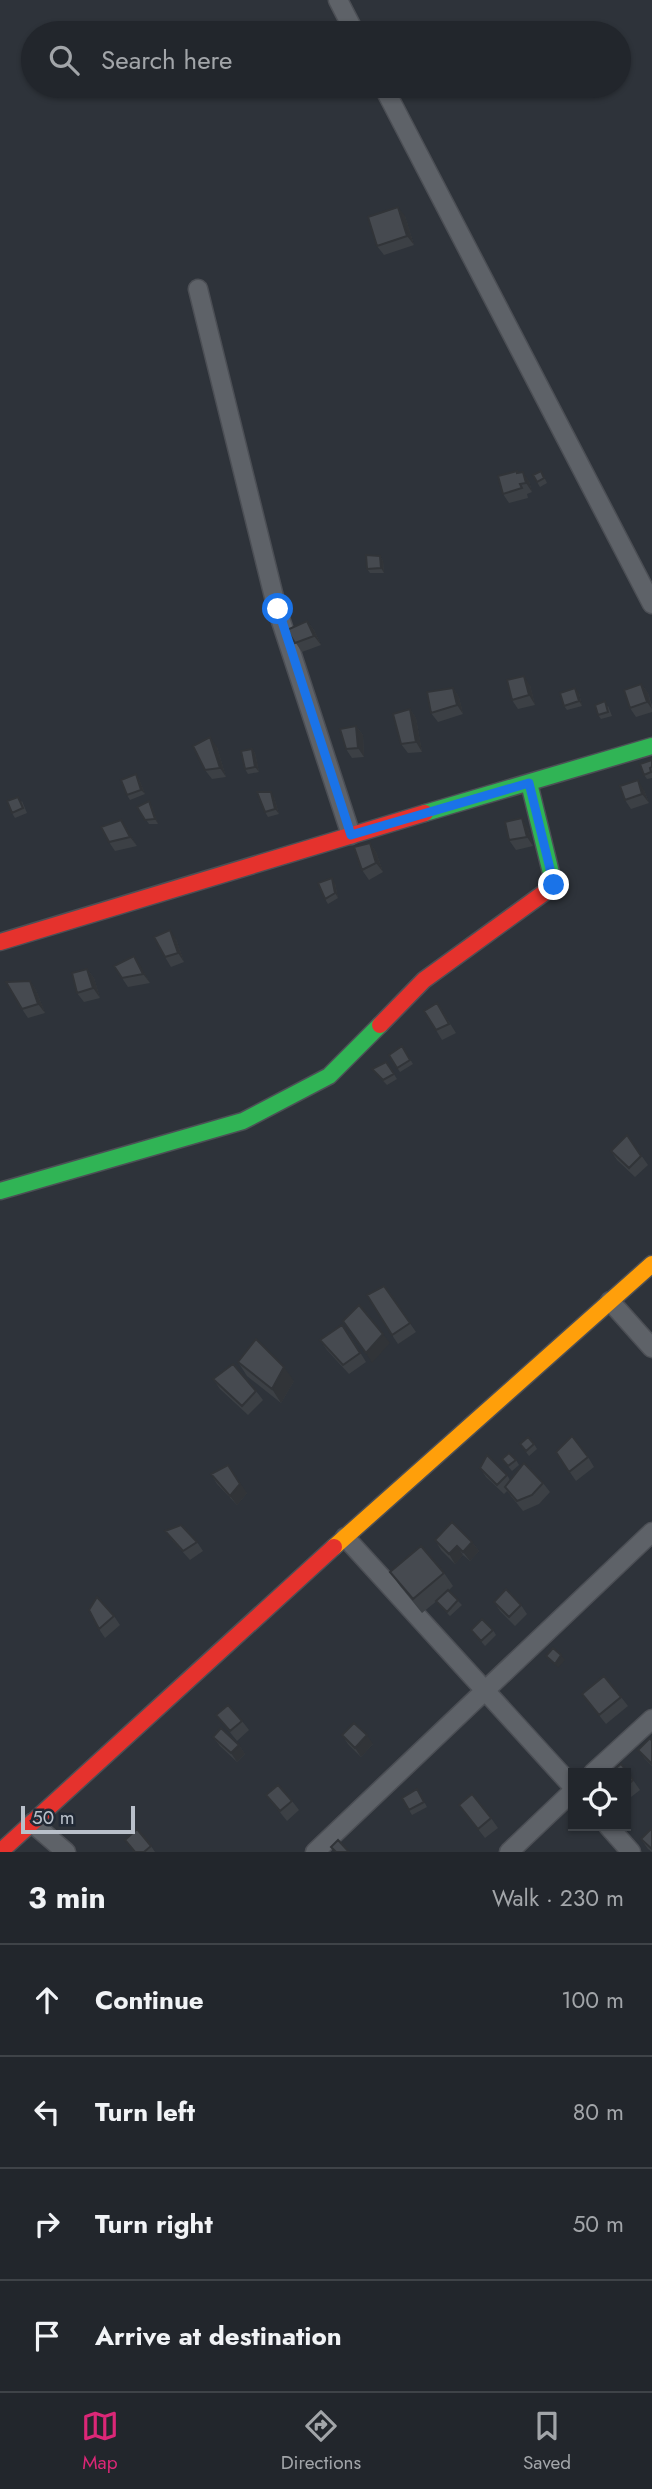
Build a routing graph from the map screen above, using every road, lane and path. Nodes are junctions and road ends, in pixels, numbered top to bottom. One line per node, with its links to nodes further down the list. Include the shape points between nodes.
1 (338, 0): 2 (street)
2 (349, 21)
3 (389, 98): 5 (street)
4 (198, 289): 8 (street, via 278,609)
5 (652, 604)
6 (652, 746): 7 (street)
7 (529, 783): 8 (street); 10 (street, via 554,885 424,980 329,1076 243,1121)
8 (351, 835): 9 (street)
9 (0, 942)
10 (0, 1191)
11 (652, 1264): 12 (street)
12 (610, 1301): 13 (street); 15 (street)
13 (652, 1348)
14 (652, 1532): 16 (street)
15 (345, 1537): 16 (street); 21 (street)
16 (486, 1690): 19 (street); 25 (street)
17 (652, 1719): 18 (street)
18 (598, 1768)
19 (568, 1783)
20 (568, 1794): 26 (street)
21 (32, 1823): 23 (street); 24 (street)
22 (612, 1831): 27 (street)
23 (0, 1852)
24 (66, 1852)
25 (315, 1852)
26 (509, 1852)
27 (631, 1852)

